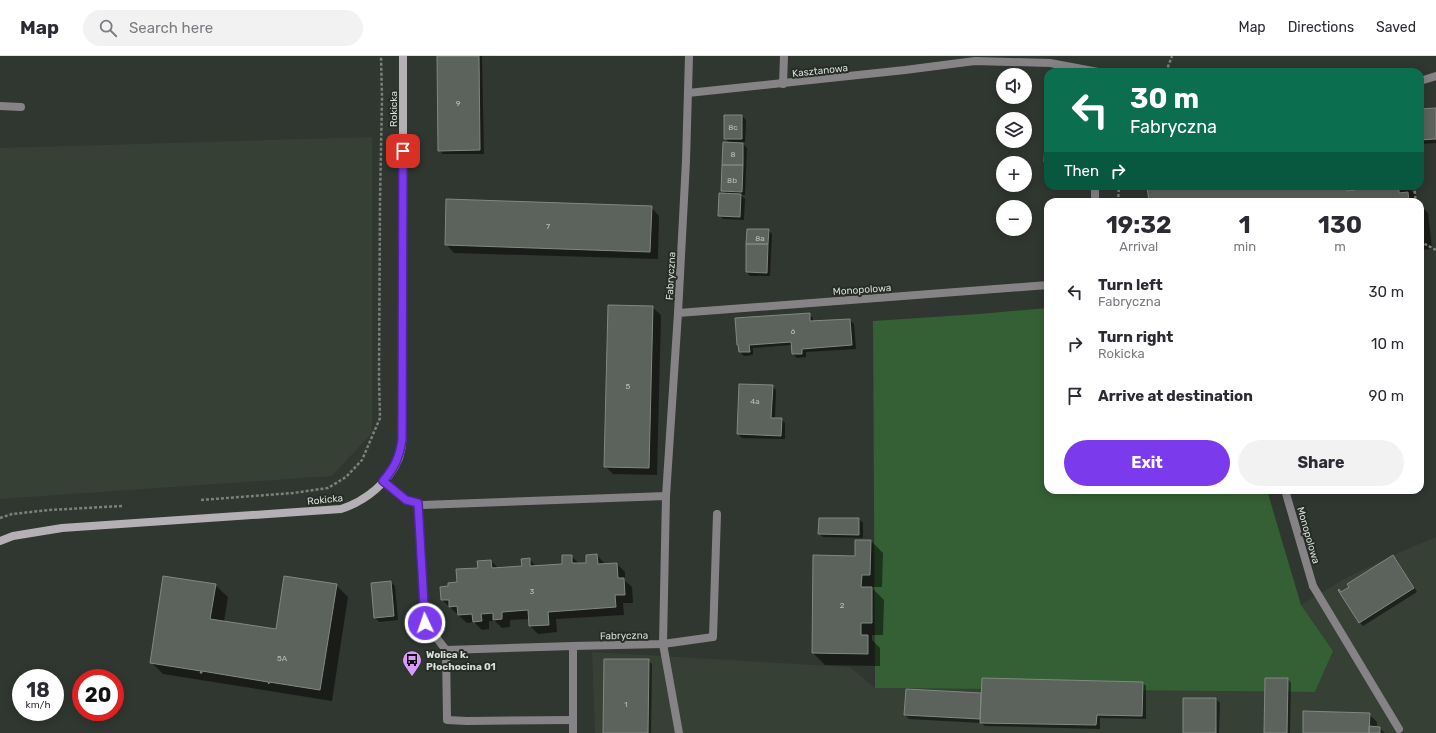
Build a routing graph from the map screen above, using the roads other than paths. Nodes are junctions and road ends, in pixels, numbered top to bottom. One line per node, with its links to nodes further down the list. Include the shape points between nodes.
1 (403, 56): 14 (main road, Rokicka, via 402,440 399,457)
2 (689, 56): 9 (street, Fabryczna)
3 (784, 56): 8 (street)
4 (975, 58): 5 (street, Kasztanowa, via 1050,63); 8 (street, Kasztanowa, via 905,70)
5 (1077, 68)
6 (1436, 76): 7 (street)
7 (1424, 79)
8 (783, 84): 9 (street, Kasztanowa)
9 (688, 93): 13 (street, Fabryczna)
10 (0, 106): 11 (street)
11 (21, 107)
12 (1044, 285): 13 (street, Monopolowa)
13 (678, 313): 16 (street, Fabryczna)
14 (383, 481): 17 (street, via 406,500); 19 (main road, Rokicka, via 364,499 341,508 62,528 13,536)
15 (1286, 494): 24 (street, Monopolowa, via 1313,586)
16 (666, 496): 17 (street, via 422,505); 20 (street, Fabryczna)
17 (418, 503): 22 (street, via 425,623)
18 (717, 514): 20 (street, via 713,636)
19 (0, 541)
20 (663, 644): 21 (street, Fabryczna); 26 (street)
21 (573, 646): 22 (street, Fabryczna); 23 (street)
22 (446, 650): 23 (street, via 447,720)
23 (572, 720): 25 (street)
24 (1400, 729)
25 (573, 733)
26 (679, 733)

